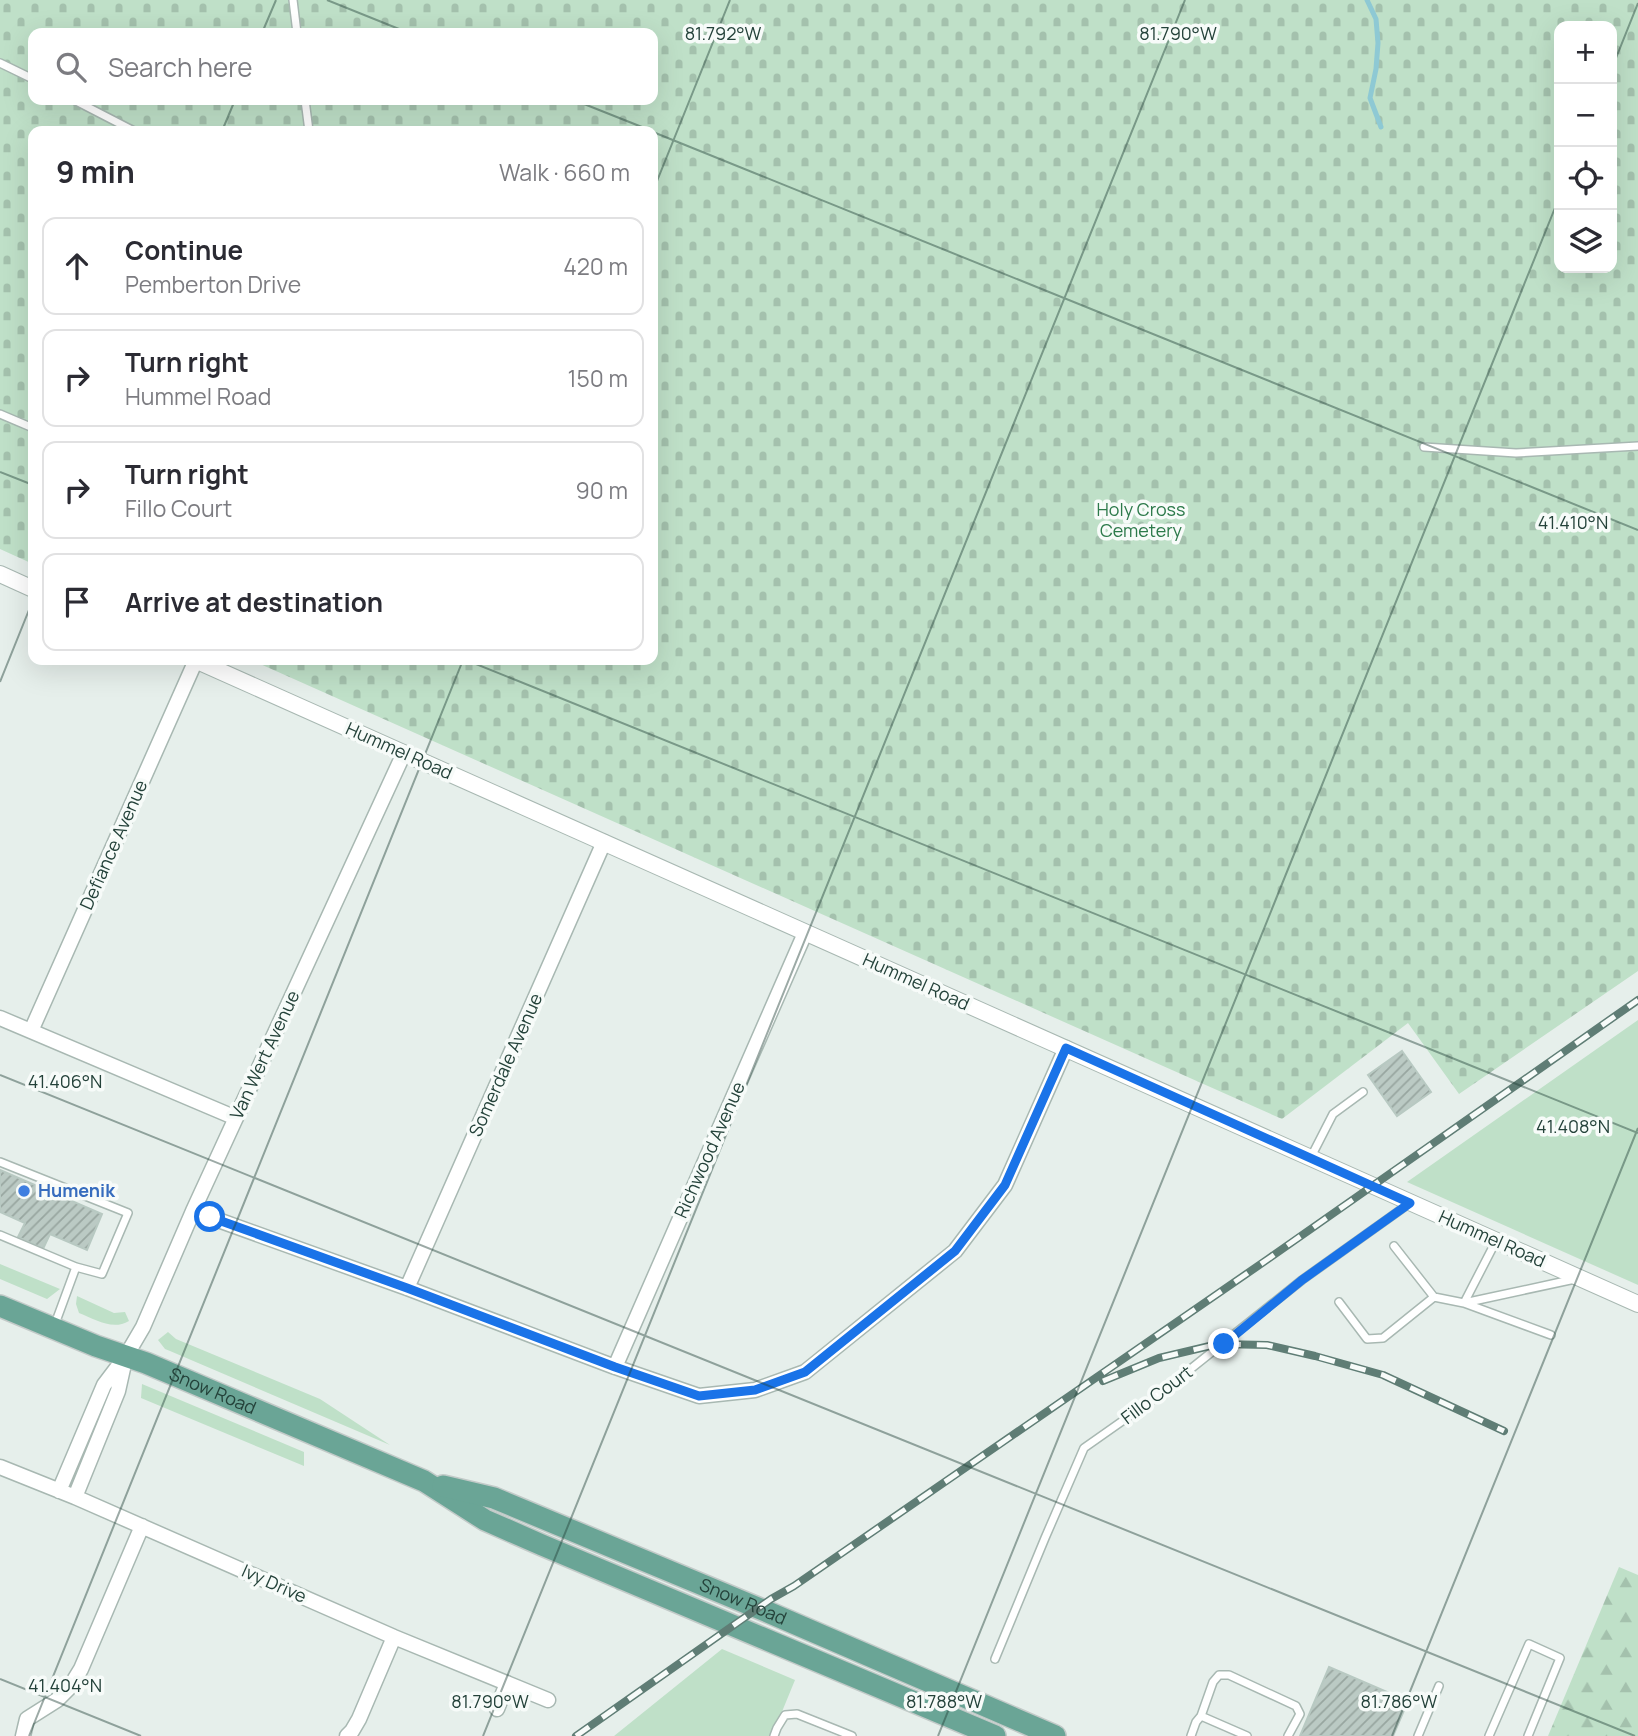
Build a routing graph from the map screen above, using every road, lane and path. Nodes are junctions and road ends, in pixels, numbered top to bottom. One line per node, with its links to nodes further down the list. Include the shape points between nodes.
1 (293, 0): 2 (lane)
2 (296, 28)
3 (0, 62): 4 (lane)
4 (28, 76)
5 (84, 105): 7 (lane)
6 (306, 105): 8 (lane)
7 (124, 126)
8 (308, 126)
9 (0, 414): 10 (lane)
10 (28, 426)
11 (1638, 446): 12 (lane, via 1516,453)
12 (1424, 447)
13 (0, 574): 14 (street)
14 (28, 587)
15 (193, 665): 21 (street, Defiance Avenue)
16 (206, 665): 17 (street, Hummel Road)
17 (404, 753): 18 (street, Hummel Road); 24 (street, Van Wert Avenue)
18 (604, 842): 19 (street, Hummel Road); 34 (street, Somerdale Avenue)
19 (805, 933): 22 (street, Hummel Road); 43 (street, Richwood Avenue)
20 (0, 1018): 21 (street)
21 (31, 1031): 24 (street)
22 (1066, 1048): 25 (street, Hummel Road); 43 (street, via 1005,1185 955,1251 805,1372 755,1390 699,1396)
23 (1363, 1092): 25 (lane, via 1334,1114)
24 (236, 1118): 28 (street, Van Wert Avenue)
25 (1311, 1158): 27 (street, Hummel Road)
26 (0, 1162): 32 (lane, via 128,1213 102,1274)
27 (1410, 1203): 30 (street, Hummel Road); 50 (lane, Fillo Court, via 1084,1448)
28 (193, 1211): 34 (street); 42 (street, Van Wert Avenue)
29 (0, 1235): 32 (lane)
30 (1496, 1241): 33 (street, Hummel Road); 37 (lane)
31 (1394, 1246): 35 (lane)
32 (76, 1267): 40 (lane)
33 (1579, 1278): 37 (lane); 38 (street, Hummel Road)
34 (407, 1288): 43 (street)
35 (1434, 1297): 36 (lane, via 1383,1338 1367,1339); 37 (lane)
36 (1339, 1302)
37 (1464, 1303): 41 (lane)
38 (1638, 1304)
39 (0, 1306): 40 (main road, Snow Road)
40 (53, 1328): 42 (main road, Snow Road)
41 (1551, 1335)
42 (126, 1356): 45 (main road, Snow Road); 46 (street, Van Wert Avenue, via 104,1385); 47 (street, Van Wert Avenue, via 118,1391)
43 (615, 1367)
44 (0, 1467): 46 (street, Ivy Drive)
45 (424, 1481): 60 (main road, Snow Road, via 485,1520); 61 (main road, Snow Road, via 494,1498)
46 (59, 1491): 47 (street, Ivy Drive)
47 (75, 1497): 48 (street, Ivy Drive)
48 (142, 1526): 49 (street, Ivy Drive); 56 (street, via 82,1669 57,1700 27,1719)
49 (394, 1637): 51 (street, Ivy Drive); 57 (street, via 359,1719)
50 (995, 1659)
51 (507, 1683): 53 (street, Ivy Drive); 54 (street)
52 (1439, 1686): 65 (lane)
53 (548, 1700)
54 (497, 1709)
55 (1201, 1716): 62 (lane); 63 (lane); 64 (lane, via 1213,1682 1219,1675 1229,1675 1296,1706 1300,1714)
56 (23, 1736)
57 (347, 1736)
58 (774, 1736): 59 (lane, via 785,1716 797,1714)
59 (852, 1736)
60 (995, 1736)
61 (1055, 1736)
62 (1191, 1736)
63 (1247, 1736)
64 (1288, 1736)
65 (1418, 1736)
66 (1489, 1736): 67 (lane, via 1529,1644 1560,1658)
67 (1528, 1736)

